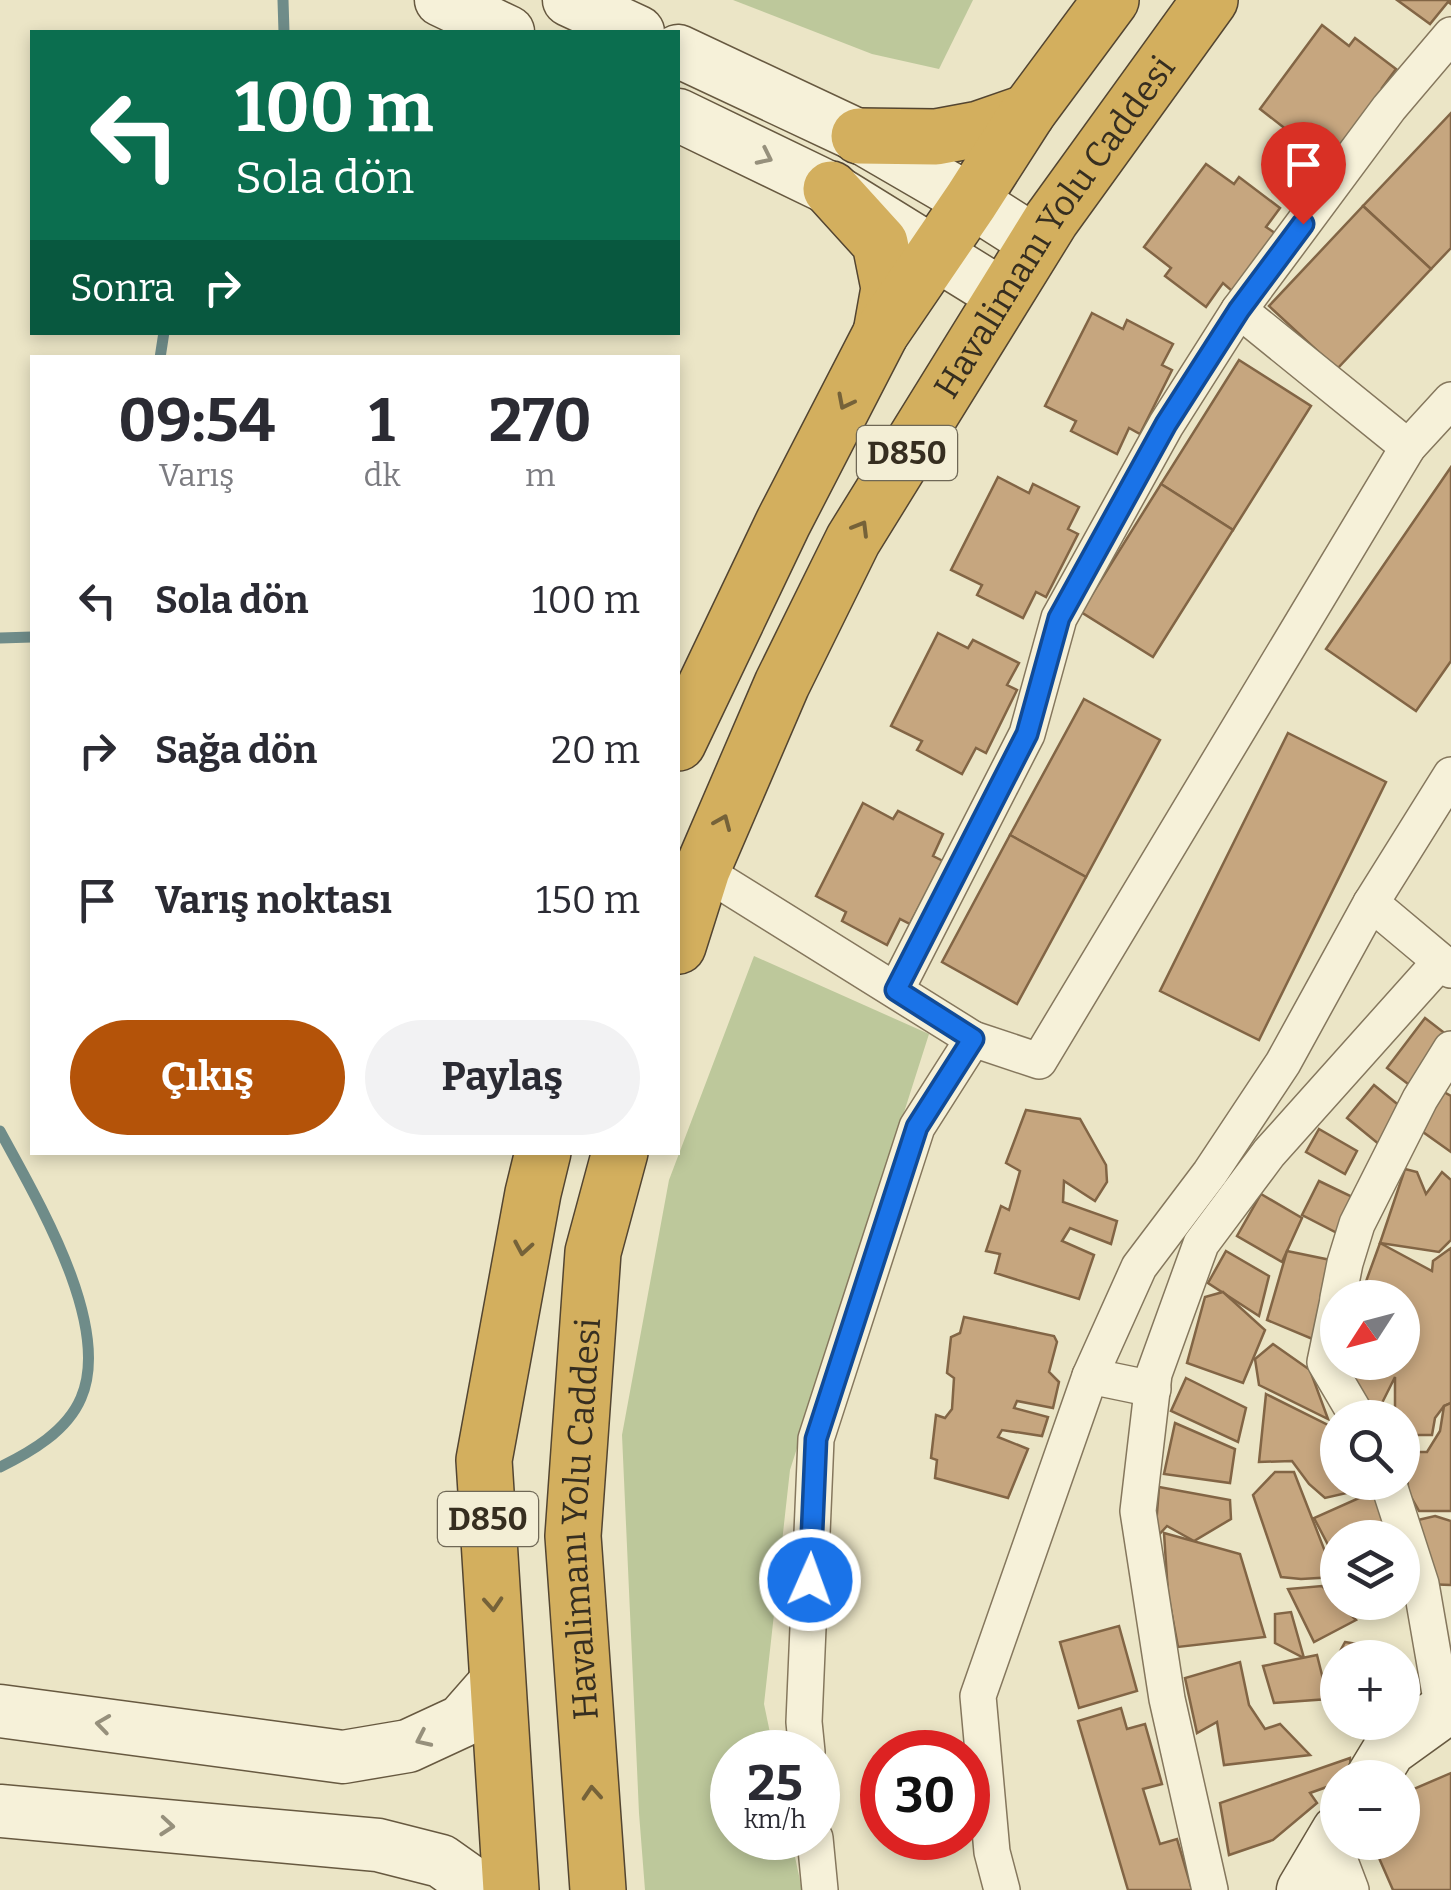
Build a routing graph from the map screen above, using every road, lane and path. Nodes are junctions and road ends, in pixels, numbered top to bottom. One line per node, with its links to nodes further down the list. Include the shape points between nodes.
1 (441, 0): 5 (street)
2 (569, 0): 6 (street)
3 (1111, 0): 9 (highway, D850)
4 (1210, 0): 14 (highway, Havalimanı Yolu Caddesi / D850)
5 (504, 30)
6 (634, 30)
7 (1451, 34): 17 (street)
8 (680, 52): 11 (street)
9 (1028, 112): 11 (highway, via 936,137); 13 (highway, D850)
10 (680, 115): 12 (street, one-way to 12)
11 (859, 136): 13 (street)
12 (831, 189): 15 (street); 18 (highway, via 880,243 889,288)
13 (971, 201): 14 (street); 15 (highway, D850)
14 (1037, 243): 16 (highway, Havalimanı Yolu Caddesi / D850)
15 (935, 254): 16 (street); 18 (highway, D850)
16 (1004, 296): 23 (highway, Havalimanı Yolu Caddesi / D850, one-way to 16, via 782,684 854,540)
17 (1239, 310): 20 (street); 27 (street, via 1166,424 1059,618 1027,734)
18 (881, 332): 21 (highway, D850, one-way to 21)
19 (1451, 400): 20 (street)
20 (1408, 447): 28 (street, via 1039,1061)
21 (680, 739)
22 (1451, 775): 24 (street)
23 (702, 870): 25 (highway, Havalimanı Yolu Caddesi / D850); 27 (street)
24 (1370, 903): 26 (street); 33 (street, via 1284,1064 1139,1268)
25 (680, 940)
26 (1445, 966): 34 (street, via 1269,1153 1201,1244)
27 (896, 990): 28 (street)
28 (973, 1039): 39 (street, via 917,1127 816,1439)
29 (1451, 1049): 32 (street, via 1357,1224)
30 (543, 1155): 36 (highway, D850, one-way to 36, via 484,1460)
31 (619, 1155): 47 (highway, Havalimanı Yolu Caddesi / D850, one-way to 31, via 574,1536 593,1252)
32 (1342, 1280)
33 (1090, 1376): 34 (street); 49 (street, via 978,1696 992,1852)
34 (1152, 1389): 50 (street, via 1138,1511 1167,1699)
35 (1394, 1500): 38 (street, via 1422,1584)
36 (498, 1680): 37 (street, one-way to 37, via 462,1721 408,1746 343,1757); 46 (highway, D850)
37 (0, 1710)
38 (1447, 1710): 40 (street)
39 (805, 1730)
40 (1383, 1760)
41 (0, 1812): 45 (street, one-way to 45, via 378,1845 441,1861)
42 (817, 1860): 48 (street)
43 (1321, 1860): 51 (street)
44 (1342, 1860): 52 (street)
45 (482, 1890)
46 (511, 1890)
47 (598, 1890)
48 (820, 1890)
49 (1002, 1890)
50 (1210, 1890)
51 (1303, 1890)
52 (1351, 1890)

